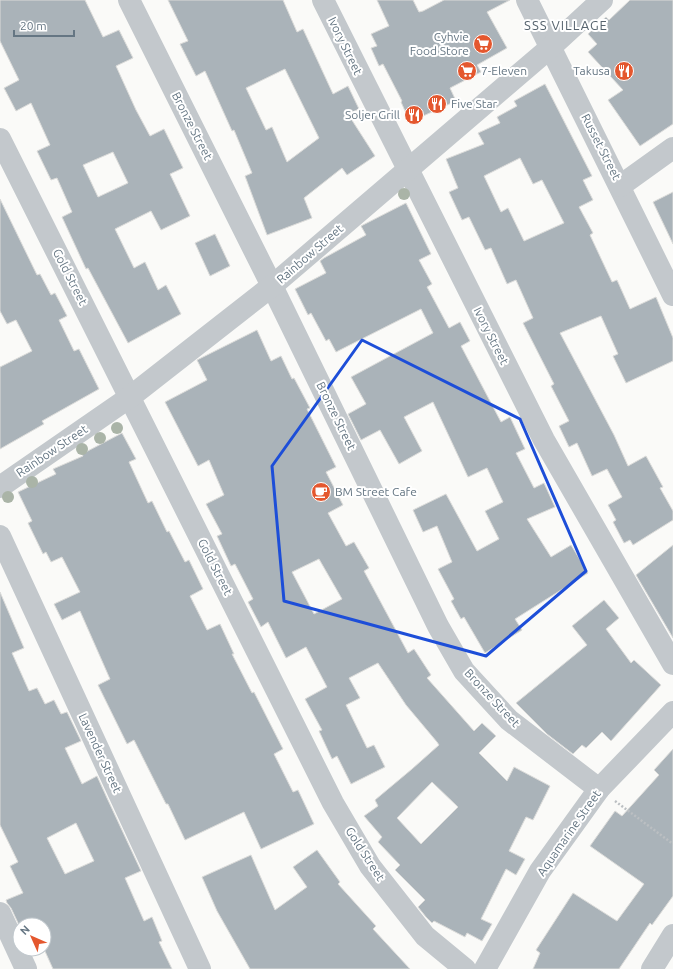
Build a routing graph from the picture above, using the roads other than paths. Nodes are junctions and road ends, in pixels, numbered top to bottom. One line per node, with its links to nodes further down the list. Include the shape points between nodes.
1 (129, 0): 10 (street, Bronze Street)
2 (323, 0): 8 (street, Ivory Street)
3 (527, 0): 5 (street, Russet Street)
4 (602, 0): 5 (street, Rainbow Street)
5 (551, 47): 8 (street, Rainbow Street); 9 (street, Russet Street)
6 (0, 139): 12 (street, Gold Street)
7 (673, 148): 9 (street)
8 (407, 171): 10 (street, Rainbow Street); 15 (street, Ivory Street, via 544,440)
9 (620, 186): 11 (street, Russet Street)
10 (272, 286): 12 (street, Rainbow Street); 17 (street, Bronze Street, via 438,626 464,671 508,720)
11 (673, 295)
12 (130, 397): 13 (street, Rainbow Street); 22 (street, Gold Street, via 337,810 370,866 425,936)
13 (0, 486)
14 (0, 536): 21 (street, Lavender Street)
15 (673, 664)
16 (673, 712): 17 (street, Aquamarine Street)
17 (599, 789): 23 (street, Aquamarine Street, via 540,871)
18 (0, 913): 20 (street)
19 (673, 935): 24 (street)
20 (26, 969)
21 (200, 969)
22 (465, 969)
23 (485, 969)
24 (652, 969)

